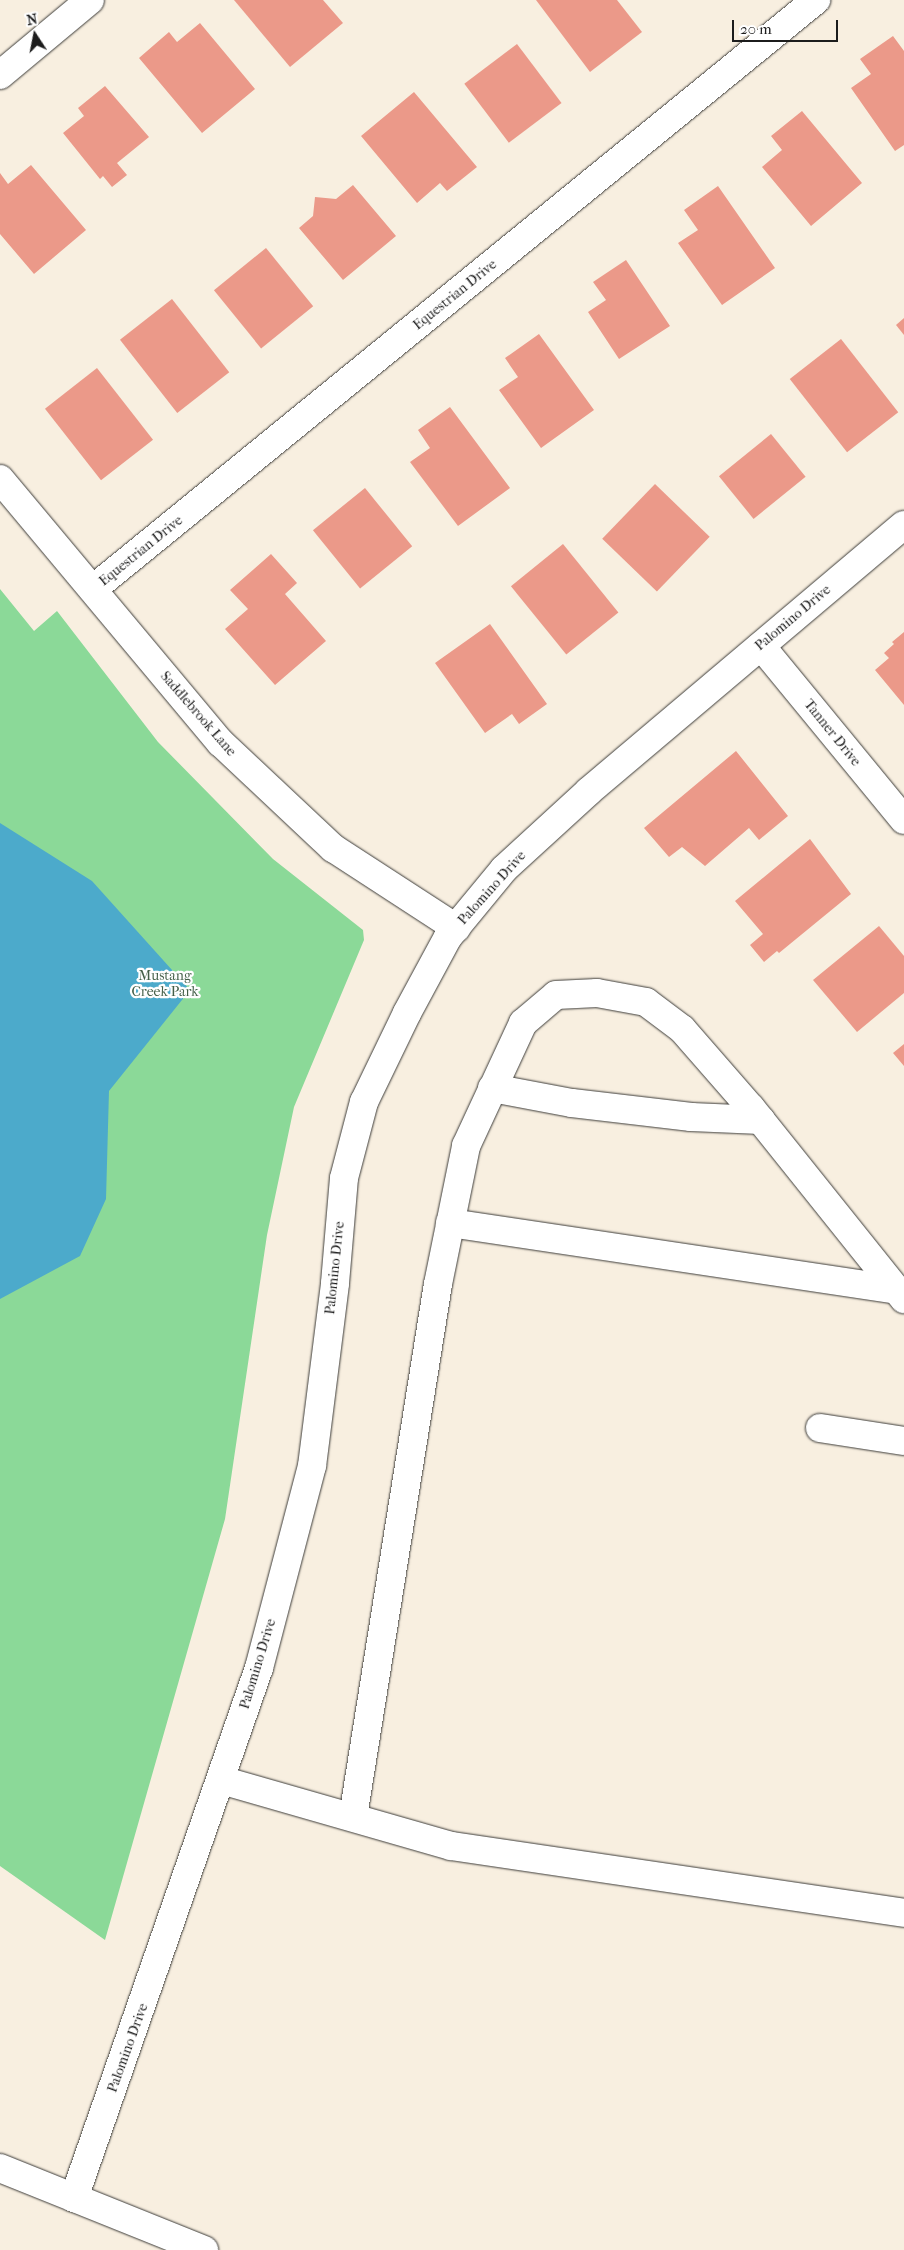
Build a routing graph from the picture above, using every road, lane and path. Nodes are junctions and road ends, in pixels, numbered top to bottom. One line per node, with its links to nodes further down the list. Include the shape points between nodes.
1 (90, 0): 3 (street)
2 (816, 0): 6 (street, Equestrian Drive)
3 (0, 74)
4 (0, 478): 6 (street, Saddlebrook Lane)
5 (904, 525): 7 (street, Palomino Drive)
6 (93, 590): 9 (street, Saddlebrook Lane, via 220,743 333,848)
7 (761, 646): 8 (street, Tanner Drive); 9 (street, Palomino Drive, via 589,790 504,869)
8 (904, 820)
9 (456, 928): 16 (street, Palomino Drive, via 407,1013 361,1111 344,1178 335,1282 312,1466 259,1668)
10 (492, 1088): 11 (street, via 572,1103 691,1117); 11 (street, via 523,1023 556,995 597,993 646,1002 682,1029); 12 (street, via 466,1146)
11 (761, 1120): 13 (street)
12 (450, 1223): 13 (street); 17 (street)
13 (900, 1294)
14 (820, 1428): 15 (street)
15 (904, 1440)
16 (220, 1780): 17 (street); 20 (street, Palomino Drive)
17 (353, 1817): 18 (street, via 451,1846)
18 (904, 1913)
19 (0, 2168): 20 (street)
20 (74, 2198): 21 (street)
21 (204, 2250)

